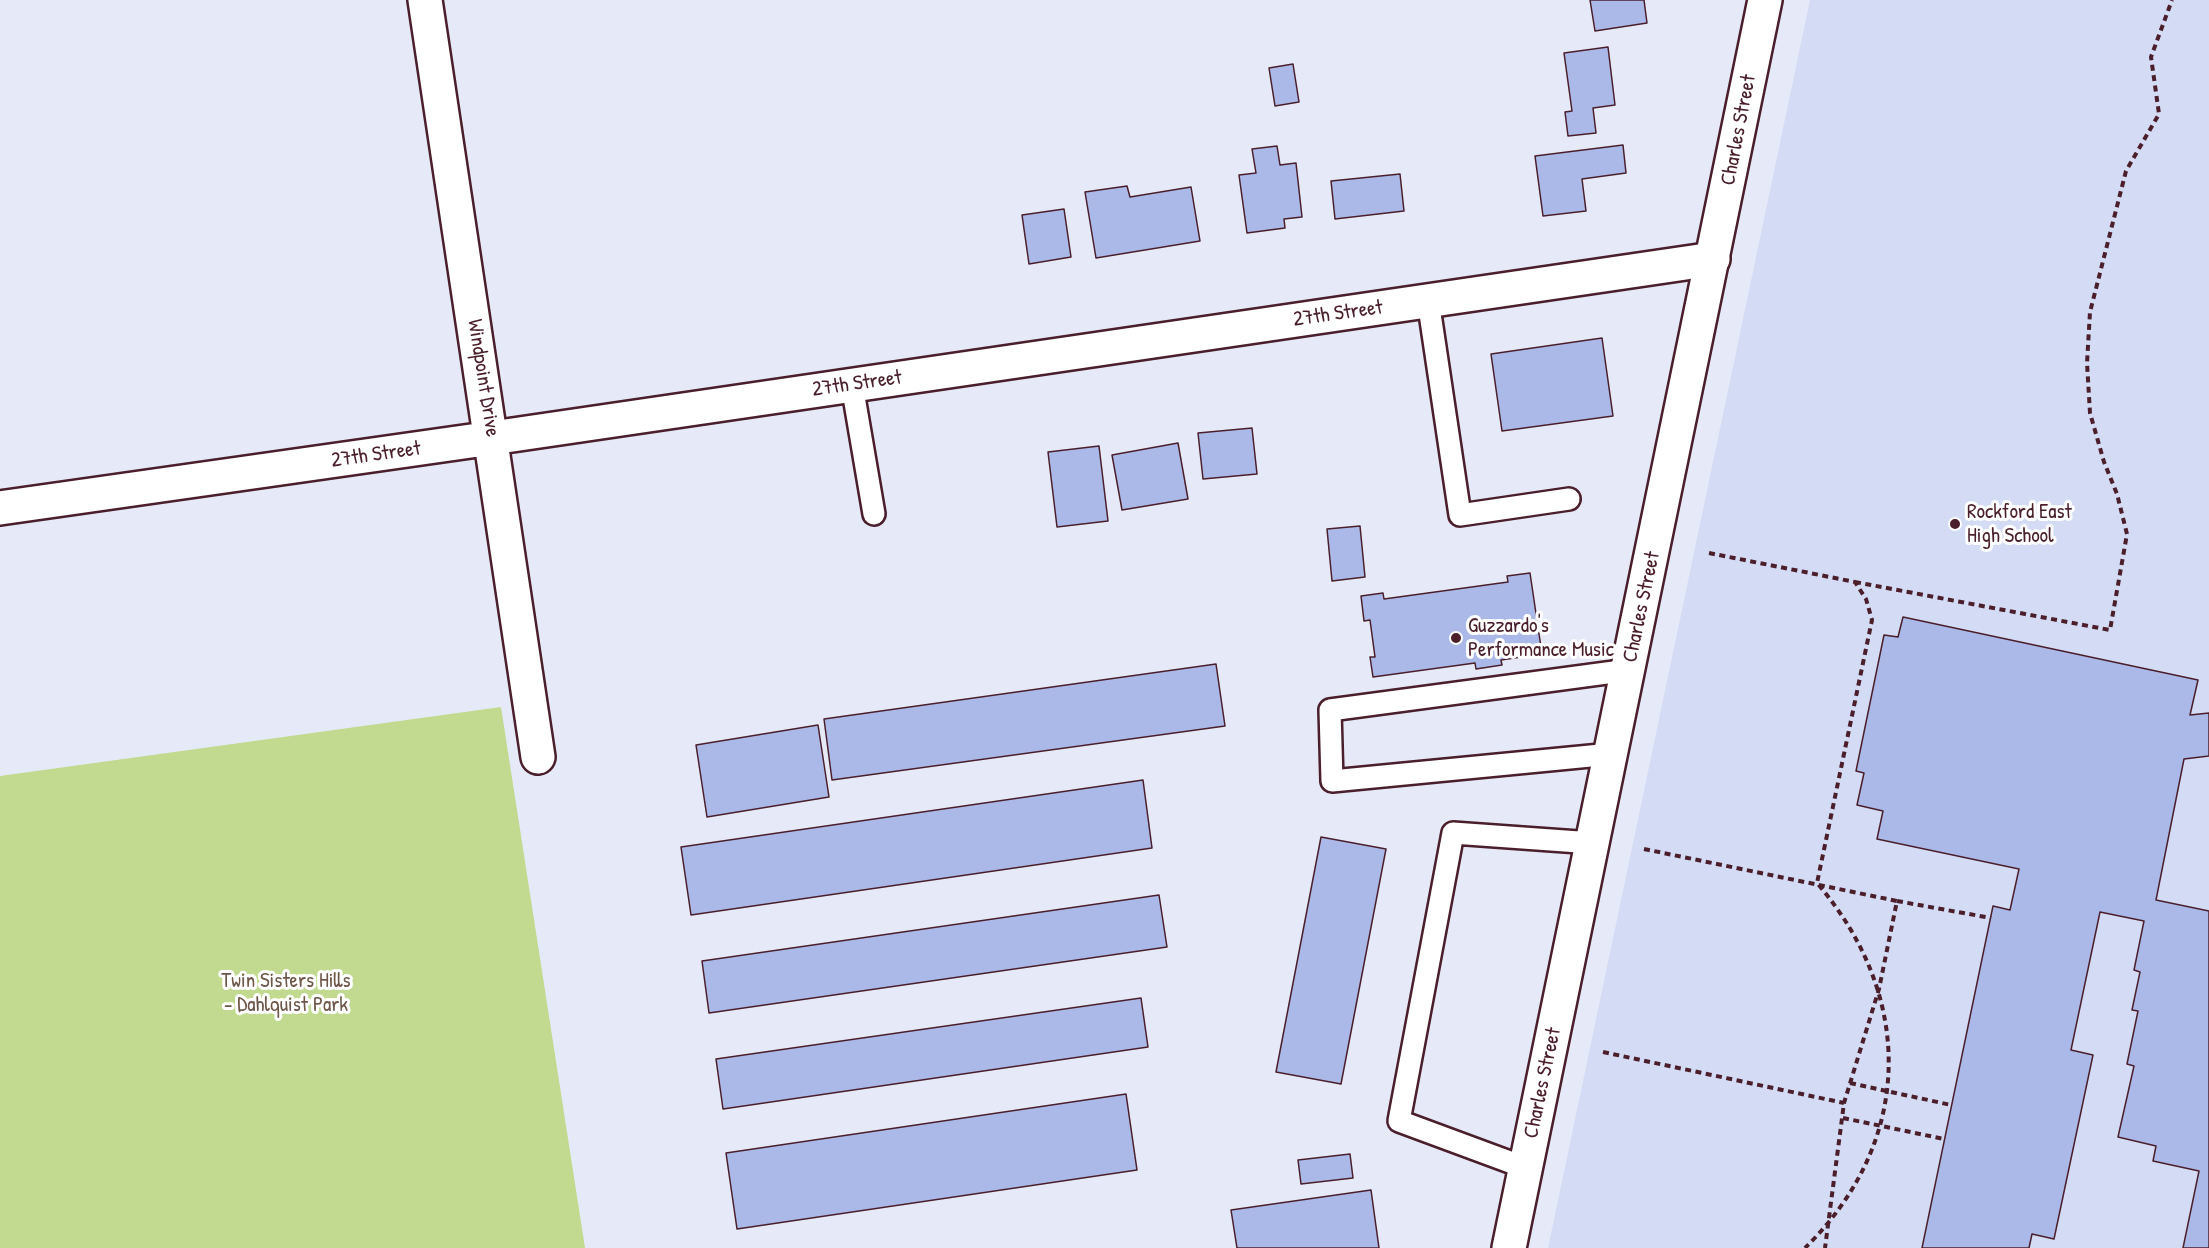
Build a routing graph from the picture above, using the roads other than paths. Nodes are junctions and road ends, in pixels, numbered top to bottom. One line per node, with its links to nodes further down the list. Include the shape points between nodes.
1 (425, 0): 6 (street, Windpoint Drive)
2 (1765, 0): 3 (street, Charles Street)
3 (1713, 259): 4 (street, 27th Street); 10 (street, Charles Street)
4 (1428, 300): 5 (street, 27th Street); 7 (lane, via 1460,515)
5 (852, 385): 6 (street, 27th Street); 9 (lane)
6 (492, 438): 8 (street, 27th Street); 12 (street, Windpoint Drive)
7 (1569, 499)
8 (0, 508)
9 (873, 514)
10 (1629, 670): 11 (street, Charles Street); 11 (lane, via 1330,710 1332,781)
11 (1611, 754): 13 (street, Charles Street)
12 (538, 757)
13 (1593, 843): 14 (street, Charles Street); 14 (lane, via 1453,833 1399,1121)
14 (1526, 1168): 15 (street, Charles Street)
15 (1509, 1248)

